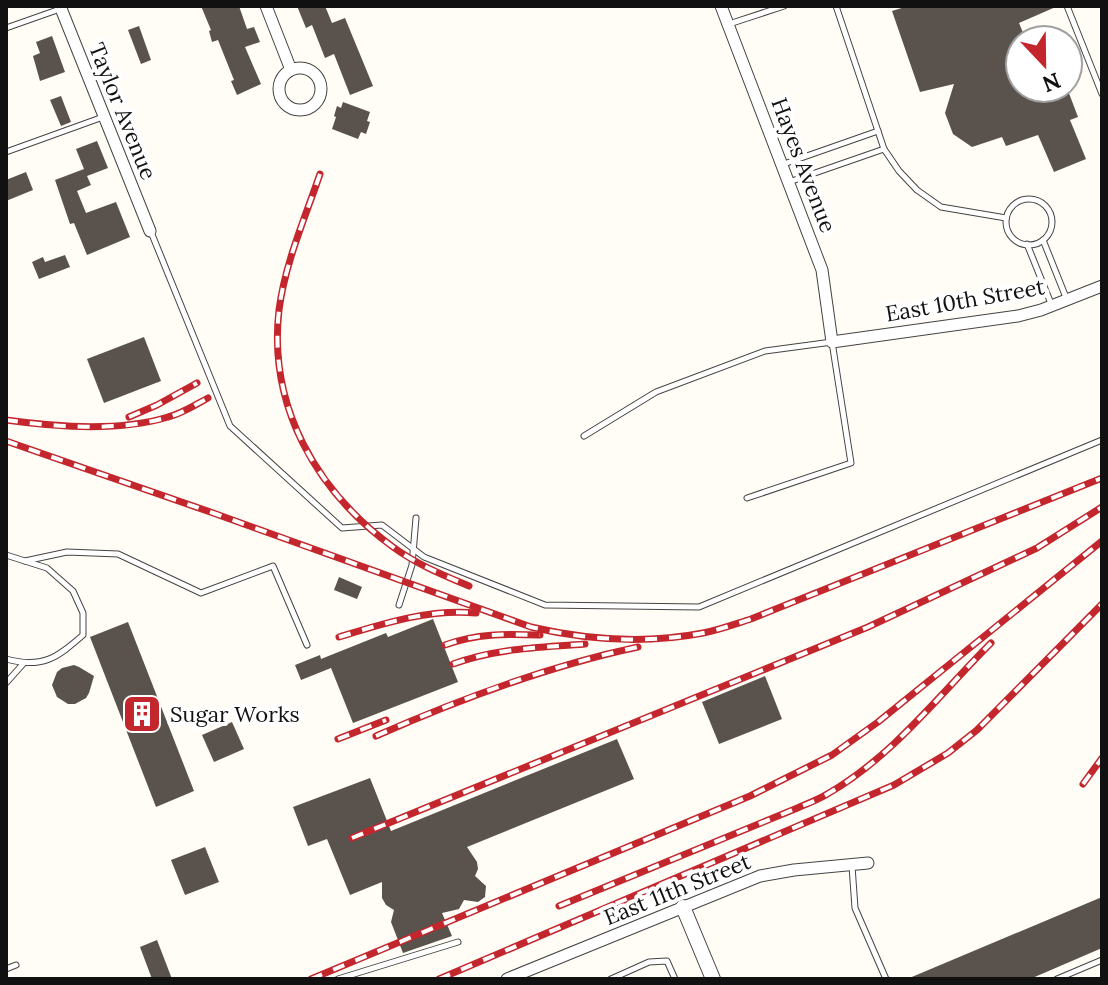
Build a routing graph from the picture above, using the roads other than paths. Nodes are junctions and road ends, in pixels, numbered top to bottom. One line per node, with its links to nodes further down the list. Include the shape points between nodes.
1 (266, 6): 9 (street)
2 (721, 6): 7 (street, Hayes Avenue)
3 (784, 6): 7 (lane)
4 (836, 6): 13 (lane)
5 (1067, 6): 10 (lane)
6 (60, 7): 8 (lane); 12 (street, Taylor Avenue)
7 (729, 24): 16 (street, Hayes Avenue)
8 (6, 28)
9 (291, 70)
10 (1100, 85): 11 (lane)
11 (1102, 94)
12 (104, 117): 15 (lane); 19 (street, Taylor Avenue)
13 (878, 131): 14 (lane); 16 (lane)
14 (884, 149): 17 (lane); 18 (lane, via 917,190 941,207)
15 (6, 152)
16 (781, 165): 17 (street, Hayes Avenue)
17 (788, 182): 25 (street, Hayes Avenue, via 822,270)
18 (1006, 218): 20 (lane, via 1020,201 1041,202 1052,221); 21 (lane, via 1013,238)
19 (150, 231): 30 (lane, via 230,426 342,528 382,525)
20 (1043, 240): 21 (lane); 23 (lane)
21 (1027, 244): 24 (lane)
22 (1102, 286): 23 (street, East 10th Street)
23 (1067, 301): 24 (street, East 10th Street)
24 (1052, 306): 25 (street, East 10th Street, via 1018,316)
25 (832, 342): 26 (lane, via 765,351 656,392); 28 (lane, via 851,463)
26 (584, 436)
27 (1102, 440): 30 (lane, via 699,607 545,605)
28 (747, 498)
29 (416, 518): 30 (lane)
30 (414, 550): 33 (lane)
31 (6, 555): 32 (lane)
32 (25, 561): 34 (lane, via 67,552 118,554 201,593 273,566); 36 (lane, via 47,568 73,591 83,613 83,635 42,663)
33 (399, 605)
34 (307, 645)
35 (6, 659): 36 (lane)
36 (23, 664): 37 (lane)
37 (6, 683)
38 (868, 863): 39 (street, East 11th Street)
39 (851, 865): 40 (street, East 11th Street, via 760,876); 50 (lane, via 855,908)
40 (683, 907): 46 (street, East 11th Street); 49 (street)
41 (458, 942): 45 (lane)
42 (1102, 960): 51 (lane)
43 (16, 965): 44 (lane)
44 (6, 969)
45 (338, 979)
46 (507, 979)
47 (611, 979): 48 (lane, via 649,962 667,961)
48 (675, 979)
49 (713, 979)
50 (886, 979)
51 (1057, 979)

